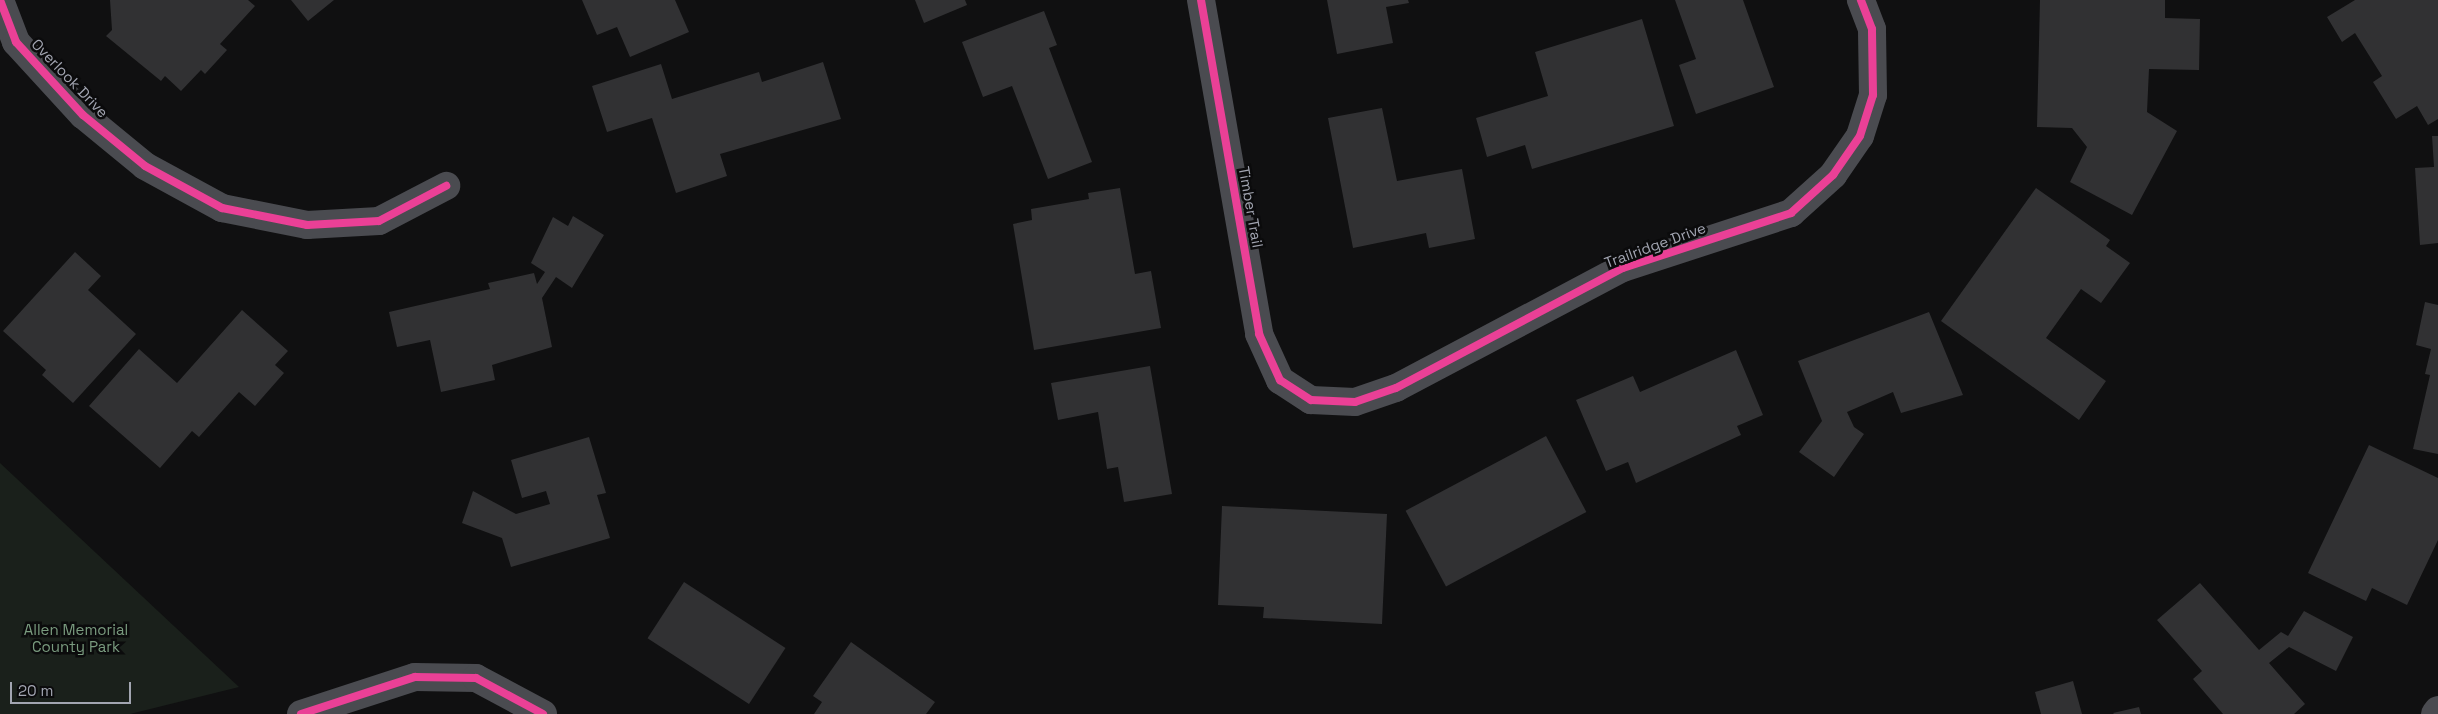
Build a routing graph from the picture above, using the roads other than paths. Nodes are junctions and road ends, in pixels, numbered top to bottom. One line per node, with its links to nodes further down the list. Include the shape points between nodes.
1 (0, 0): 4 (street, Overlook Drive, via 16,42 83,115 145,166 222,208 307,225 379,221)
2 (1201, 0): 5 (street, Timber Trail, via 1259,334 1280,380)
3 (1862, 0): 5 (street, Trailridge Drive, via 1872,29 1873,95 1860,136 1833,175 1791,213 1623,268 1396,388 1355,402)
4 (446, 186)
5 (1311, 400)
6 (2438, 710): 9 (street)
7 (301, 714): 8 (street, via 414,677 476,678)
8 (543, 714)
9 (2436, 714)

